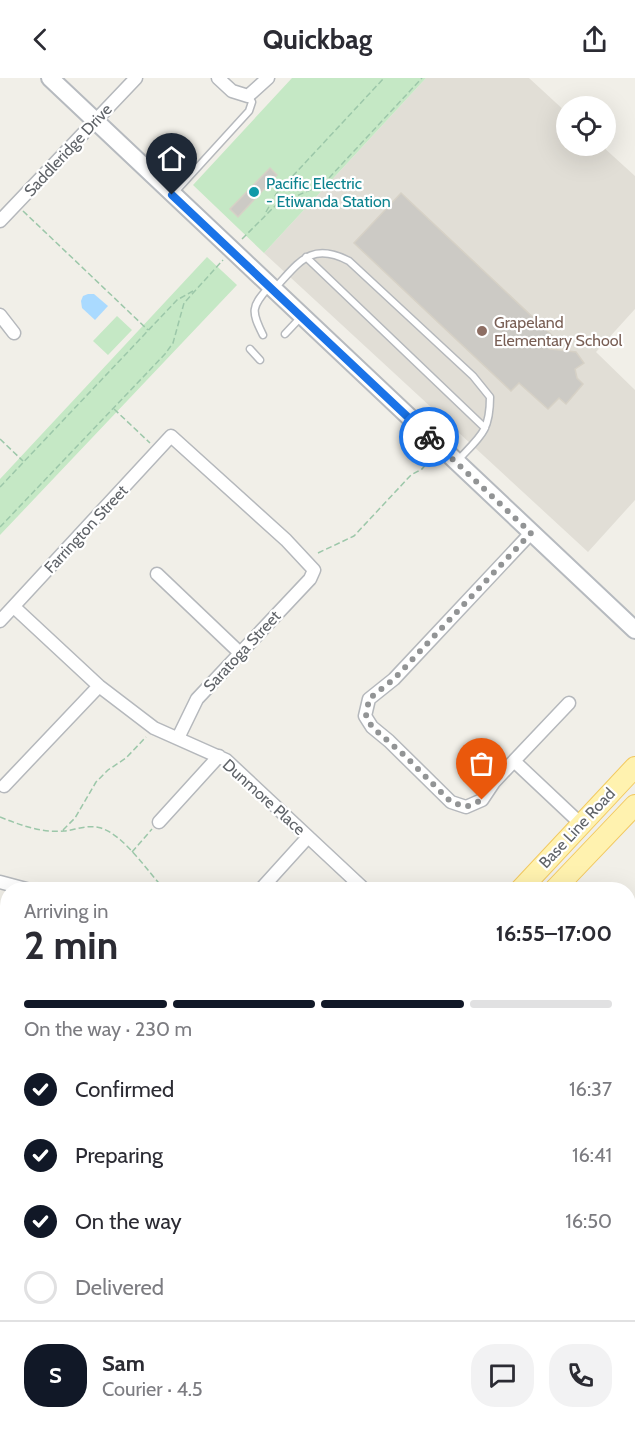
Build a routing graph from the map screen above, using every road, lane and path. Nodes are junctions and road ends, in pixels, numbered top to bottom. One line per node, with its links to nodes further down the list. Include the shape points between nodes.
1 (50, 78): 8 (street)
2 (136, 78): 8 (street, Saddleridge Drive)
3 (218, 78): 7 (street, via 232,91)
4 (268, 78): 7 (street)
5 (384, 78): 6 (path, via 276,194 264,215 328,179)
6 (422, 78)
7 (248, 96): 9 (lane, via 252,102 249,111)
8 (95, 121): 9 (street); 10 (street, Saddleridge Drive)
9 (172, 195): 13 (street)
10 (16, 205): 11 (street, Saddleridge Drive); 16 (path)
11 (0, 221)
12 (306, 257): 13 (lane); 23 (lane); 23 (lane, via 334,254 349,261 473,376 490,397 490,417)
13 (272, 289): 15 (street); 19 (lane, via 256,302 254,318)
14 (0, 315): 17 (street)
15 (301, 316): 18 (lane); 28 (street)
16 (148, 330): 22 (path, via 177,300 194,290 184,303 169,349); 26 (path)
17 (14, 333)
18 (285, 334)
19 (263, 335)
20 (250, 350): 21 (lane)
21 (260, 360)
22 (113, 408): 25 (path); 30 (path)
23 (485, 428): 28 (lane)
24 (0, 439): 26 (path)
25 (158, 451): 33 (street, Farrington Street, via 171,436); 35 (street, Farrington Street)
26 (24, 461): 29 (path)
27 (429, 461): 32 (path, via 354,536)
28 (456, 462): 31 (street)
29 (0, 487)
30 (0, 527)
31 (531, 533): 37 (street); 44 (street, via 394,679 369,699 366,716 372,727 451,802 466,807 482,800)
32 (318, 553)
33 (314, 570): 38 (street, Saratoga Street, via 310,579)
34 (157, 573): 38 (street)
35 (14, 607): 36 (street, Farrington Street); 39 (street, Dunmore Place)
36 (0, 621)
37 (635, 630)
38 (240, 653): 42 (street, Saratoga Street, via 197,699)
39 (99, 686): 41 (street, Dunmore Place); 46 (street)
40 (569, 703): 44 (street)
41 (154, 728): 42 (street, Dunmore Place); 51 (path, via 96,782)
42 (178, 738): 43 (street, Dunmore Place)
43 (219, 756): 49 (street); 52 (street, Dunmore Place)
44 (514, 761): 50 (street)
45 (635, 768): 50 (main road, Base Line Road)
46 (4, 786)
47 (635, 805): 58 (main road, Base Line Road)
48 (0, 817): 51 (path, via 30,828)
49 (159, 822): 53 (path)
50 (581, 824): 57 (main road, Base Line Road)
51 (63, 831): 53 (path, via 99,827)
52 (308, 837): 55 (street); 56 (street, Dunmore Place)
53 (132, 852): 54 (path)
54 (158, 882)
55 (267, 882)
56 (356, 882)
57 (527, 882)
58 (562, 882)

